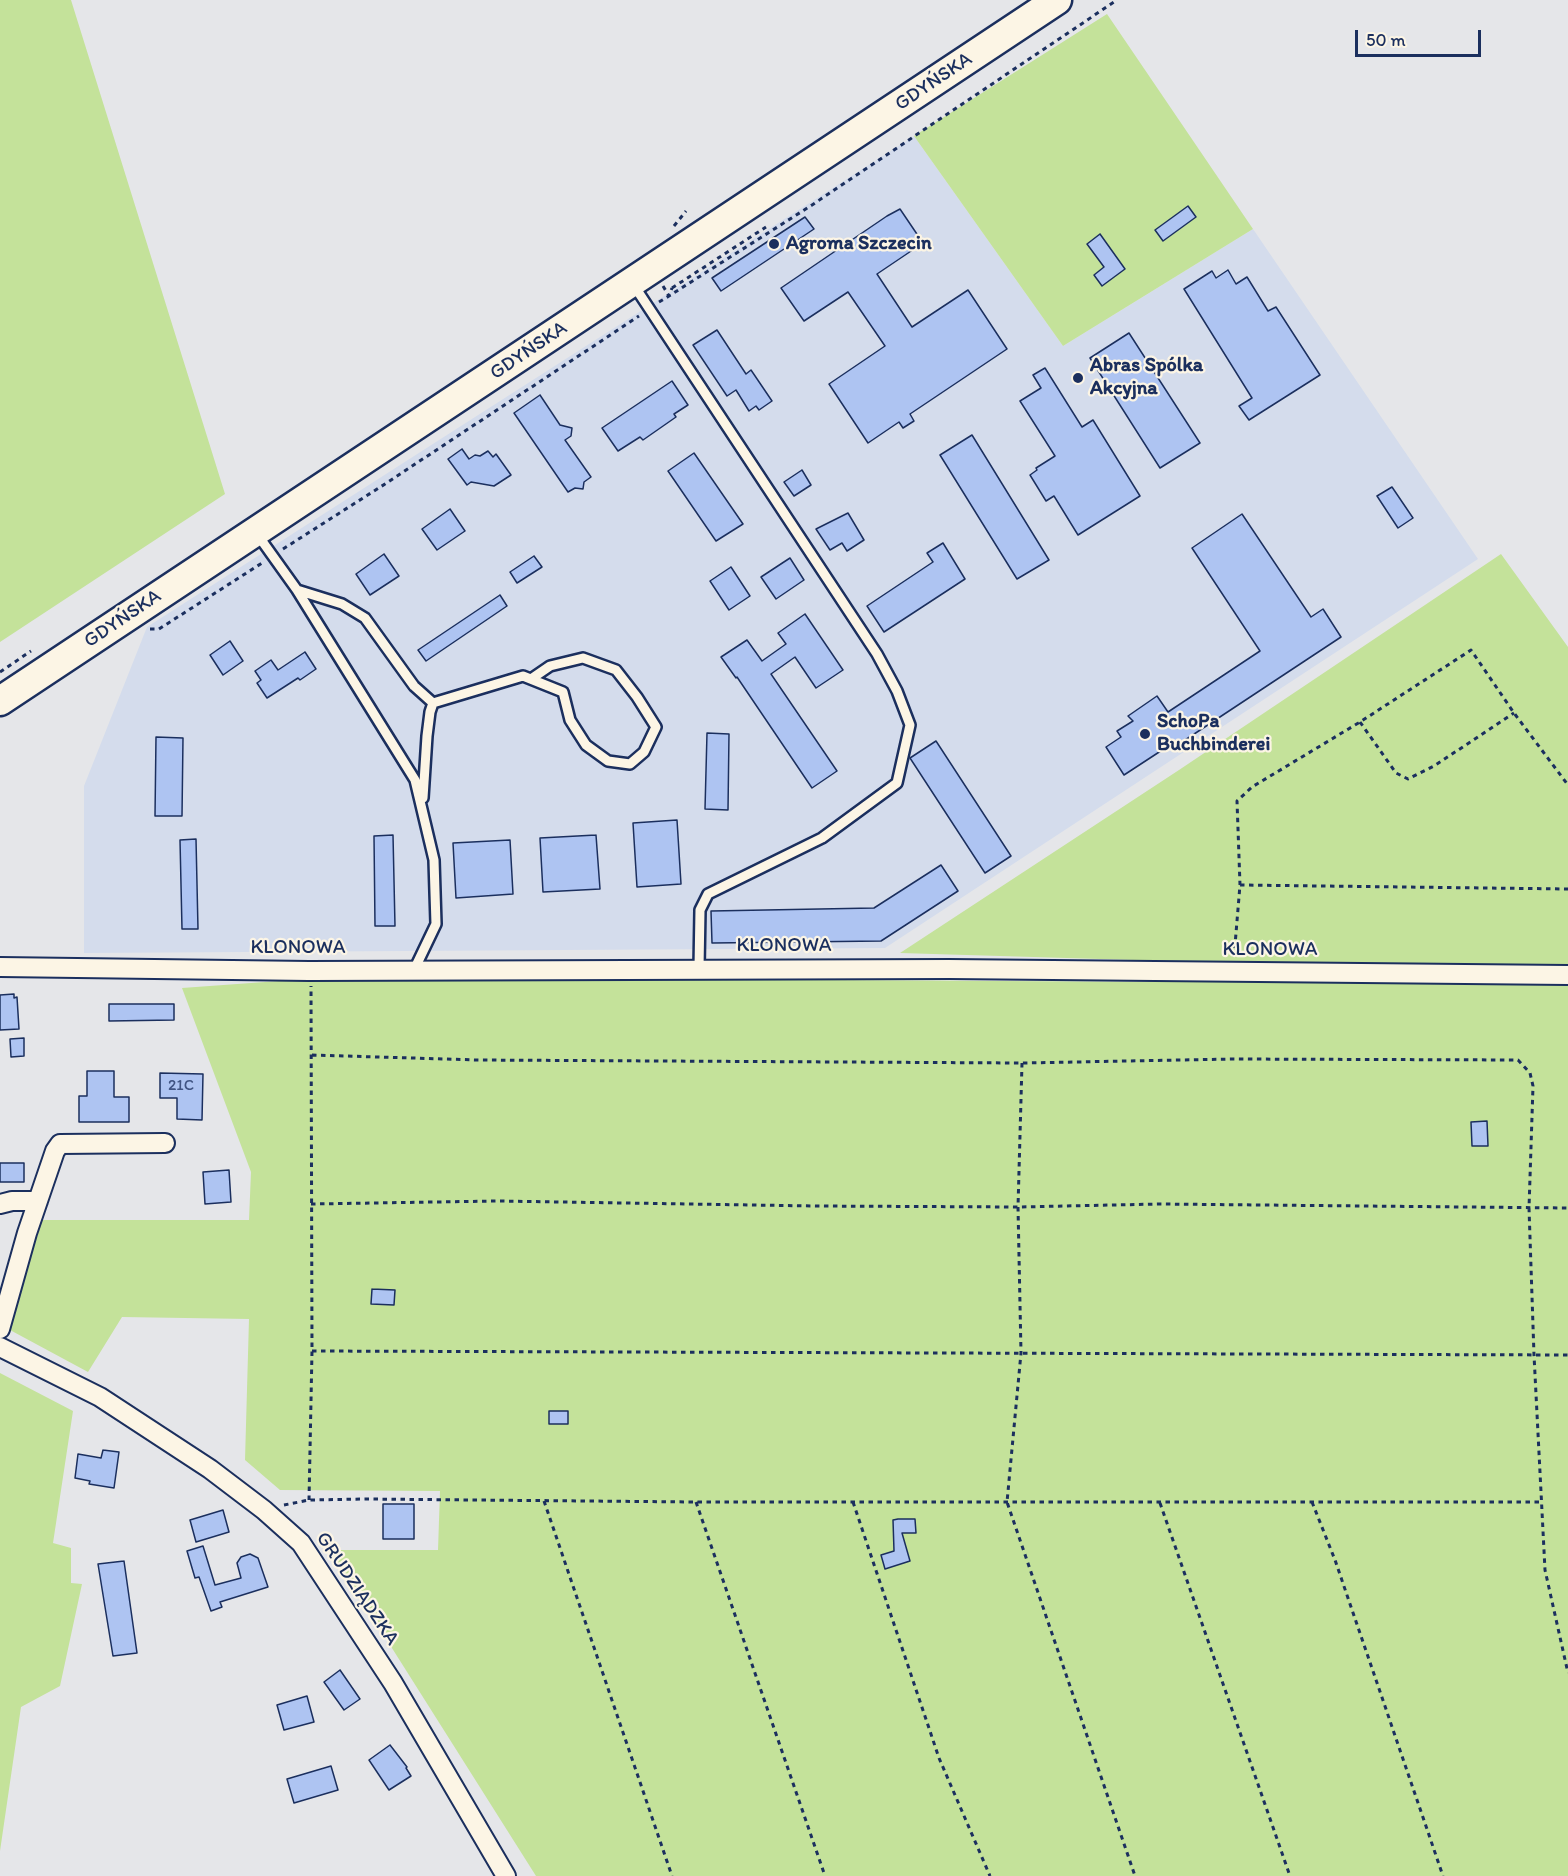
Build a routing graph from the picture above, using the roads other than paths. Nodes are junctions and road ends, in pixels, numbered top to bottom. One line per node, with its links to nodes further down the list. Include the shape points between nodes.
1 (1057, 0): 2 (main road, GDYŃSKA)
2 (652, 280): 3 (main road, GDYŃSKA); 10 (lane, via 650,309 877,654 910,725 897,783 822,838 708,894 700,910)
3 (255, 531): 4 (lane); 6 (main road, GDYŃSKA)
4 (297, 590): 7 (lane, via 342,604 365,618 414,686); 8 (lane, via 416,780)
5 (531, 679): 5 (lane, via 550,666 583,658 616,670 656,727 644,752 630,764 608,761 586,745 570,720 563,692); 7 (lane, via 523,676)
6 (0, 700)
7 (433, 703): 8 (lane)
8 (423, 810): 11 (lane, via 434,860 436,924)
9 (0, 967): 11 (street, KLONOWA)
10 (699, 968): 11 (street, KLONOWA); 12 (street, KLONOWA)
11 (414, 969)
12 (1568, 975)
13 (165, 1143): 14 (street, via 60,1144)
14 (38, 1201): 15 (street); 16 (street)
15 (0, 1204)
16 (0, 1329)
17 (0, 1347): 18 (street, GRUDZIĄDZKA, via 100,1397 210,1469 301,1544 393,1683)
18 (506, 1876)

